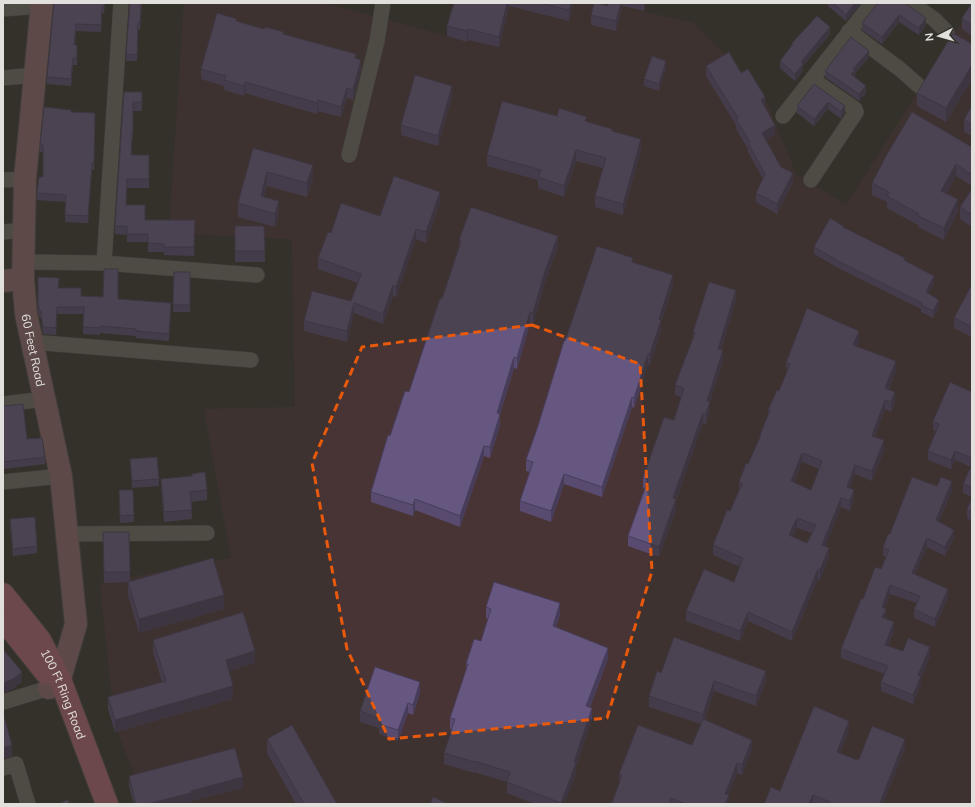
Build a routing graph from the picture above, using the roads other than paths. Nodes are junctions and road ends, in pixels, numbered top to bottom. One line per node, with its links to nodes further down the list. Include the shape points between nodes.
1 (121, 3): 19 (street)
2 (384, 3): 14 (street)
3 (872, 3): 7 (street)
4 (911, 3): 8 (street)
5 (42, 4): 6 (street); 9 (street, 60 Feet Road)
6 (3, 10)
7 (849, 31): 11 (street); 12 (street)
8 (947, 32)
9 (35, 75): 10 (street); 15 (street, 60 Feet Road)
10 (3, 78)
11 (812, 79): 13 (street); 17 (street, via 856,112)
12 (919, 86)
13 (783, 116)
14 (348, 155)
15 (25, 179): 16 (street); 18 (street, 60 Feet Road)
16 (3, 180)
17 (811, 180)
18 (14, 231): 20 (street, 60 Feet Road)
19 (104, 263): 20 (street); 21 (street)
20 (17, 274): 22 (street, 60 Feet Road)
21 (257, 275)
22 (32, 342): 23 (street); 24 (street, 60 Feet Road)
23 (251, 360)
24 (45, 398): 25 (street); 26 (street, 60 Feet Road)
25 (3, 404)
26 (61, 476): 27 (street); 29 (street, 60 Feet Road)
27 (3, 482)
28 (207, 533): 29 (street)
29 (67, 534): 32 (street, 60 Feet Road, via 76,624)
30 (3, 594): 32 (main road, 100 Ft Ring Road, via 40,640)
31 (3, 619): 32 (main road, 100 Ft Ring Road)
32 (55, 684): 33 (street); 36 (main road, 100 Ft Ring Road); 37 (main road, 100 Ft Ring Road)
33 (3, 702)
34 (3, 768): 35 (street, via 16,764)
35 (28, 804)
36 (98, 804)
37 (107, 804)

